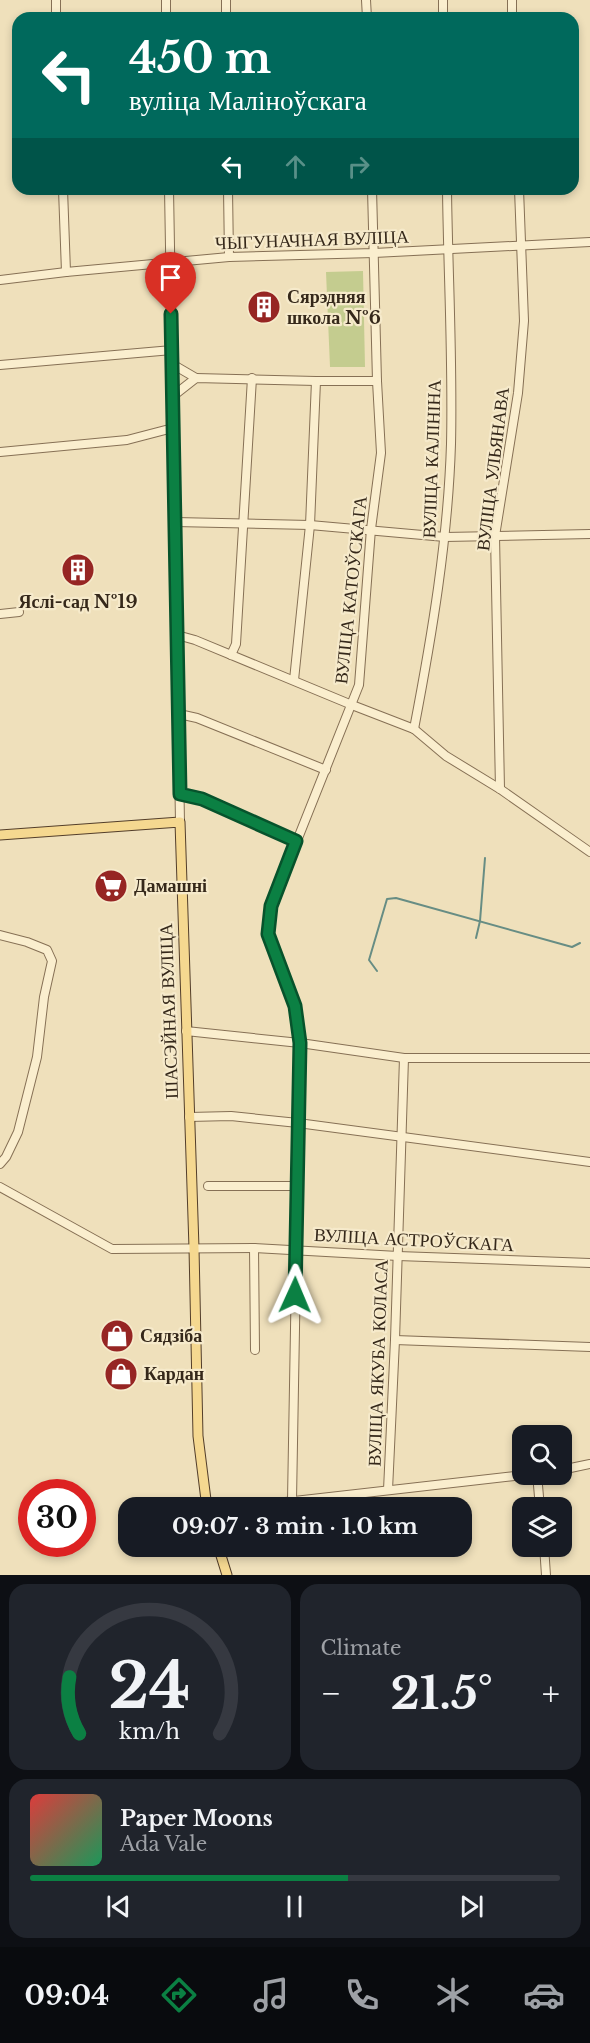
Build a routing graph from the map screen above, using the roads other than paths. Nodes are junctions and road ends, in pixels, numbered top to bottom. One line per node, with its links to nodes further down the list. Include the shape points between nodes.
1 (63, 195): 13 (street)
2 (169, 195): 12 (street, ШАСЭЙНАЯ ВУЛІЦА)
3 (228, 195): 11 (street)
4 (372, 195): 10 (street, ВУЛІЦА КАТОЎСКАГА)
5 (447, 195): 9 (street, ВУЛІЦА КАЛІНІНА)
6 (519, 195): 8 (street, ВУЛІЦА УЛЬЯНАВА)
7 (590, 242): 8 (street, ЧЫГУНАЧНАЯ ВУЛІЦА)
8 (521, 245): 9 (street, ЧЫГУНАЧНАЯ ВУЛІЦА); 30 (street, ВУЛІЦА УЛЬЯНАВА, via 524,321 518,393)
9 (448, 249): 10 (street, ЧЫГУНАЧНАЯ ВУЛІЦА); 31 (street, ВУЛІЦА КАЛІНІНА, via 451,444)
10 (374, 253): 11 (street, ЧЫГУНАЧНАЯ ВУЛІЦА); 21 (street, ВУЛІЦА КАТОЎСКАГА)
11 (229, 257): 12 (street, ЧЫГУНАЧНАЯ ВУЛІЦА)
12 (171, 263): 13 (street, ЧЫГУНАЧНАЯ ВУЛІЦА); 15 (street, ШАСЭЙНАЯ ВУЛІЦА)
13 (66, 272): 14 (street, ЧЫГУНАЧНАЯ ВУЛІЦА)
14 (0, 280)
15 (172, 350): 16 (street, ШАСЭЙНАЯ ВУЛІЦА); 17 (street)
16 (172, 364): 18 (street); 22 (street, ШАСЭЙНАЯ ВУЛІЦА)
17 (0, 365)
18 (196, 378): 19 (street); 22 (street)
19 (252, 378): 20 (street); 26 (street)
20 (316, 381): 21 (street); 27 (street)
21 (377, 381): 28 (street, ВУЛІЦА КАТОЎСКАГА, via 381,453)
22 (173, 396): 23 (street, ШАСЭЙНАЯ ВУЛІЦА)
23 (173, 428): 24 (street, via 127,440); 25 (street, ШАСЭЙНАЯ ВУЛІЦА)
24 (0, 452)
25 (175, 522): 26 (street); 34 (street, ШАСЭЙНАЯ ВУЛІЦА)
26 (244, 523): 27 (street); 35 (street, via 236,644)
27 (310, 525): 28 (street); 36 (street)
28 (371, 529): 31 (street); 37 (street, ВУЛІЦА КАТОЎСКАГА, via 359,685)
29 (590, 534): 30 (street)
30 (495, 536): 31 (street); 41 (street, ВУЛІЦА УЛЬЯНАВА)
31 (445, 537): 39 (street, ВУЛІЦА КАЛІНІНА)
32 (19, 612): 33 (street)
33 (0, 614)
34 (177, 634): 35 (street); 38 (street, ШАСЭЙНАЯ ВУЛІЦА)
35 (231, 655): 36 (street)
36 (294, 680): 37 (street)
37 (352, 705): 39 (street); 40 (street, ВУЛІЦА КАТОЎСКАГА)
38 (179, 714): 40 (street); 42 (street, ШАСЭЙНАЯ ВУЛІЦА)
39 (414, 729): 41 (street, via 446,756)
40 (326, 770): 45 (street, ВУЛІЦА КАТОЎСКАГА)
41 (500, 789): 46 (street)
42 (180, 794): 43 (street, ШАСЭЙНАЯ ВУЛІЦА); 45 (street, via 202,799)
43 (180, 822): 44 (main road); 48 (main road, ШАСЭЙНАЯ ВУЛІЦА)
44 (0, 835)
45 (296, 841): 49 (street, ВУЛІЦА КАТОЎСКАГА, via 271,906 268,934 295,1006)
46 (590, 852)
47 (0, 934): 56 (street, via 47,950 52,961 37,1057 18,1132)
48 (186, 1031): 49 (street); 52 (main road, ШАСЭЙНАЯ ВУЛІЦА)
49 (300, 1043): 50 (street); 53 (street, ВУЛІЦА КАТОЎСКАГА)
50 (404, 1058): 51 (street); 54 (street, ВУЛІЦА ЯКУБА КОЛАСА)
51 (590, 1058)
52 (189, 1117): 53 (street, via 231,1116); 60 (main road, ШАСЭЙНАЯ ВУЛІЦА)
53 (298, 1123): 54 (street); 58 (street, ВУЛІЦА КАТОЎСКАГА)
54 (401, 1137): 55 (street); 63 (street, ВУЛІЦА ЯКУБА КОЛАСА)
55 (590, 1162)
56 (0, 1164)
57 (208, 1186): 58 (street)
58 (297, 1186): 62 (street, ВУЛІЦА КАТОЎСКАГА)
59 (0, 1187): 60 (street, ВУЛІЦА АСТРОЎСКАГА, via 112,1249)
60 (194, 1248): 61 (street, ВУЛІЦА АСТРОЎСКАГА); 72 (main road, ШАСЭЙНАЯ ВУЛІЦА, via 198,1436)
61 (254, 1248): 62 (street, ВУЛІЦА АСТРОЎСКАГА); 67 (street)
62 (296, 1250): 63 (street, ВУЛІЦА АСТРОЎСКАГА); 73 (street, ВУЛІЦА КАТОЎСКАГА)
63 (398, 1256): 64 (street, ВУЛІЦА АСТРОЎСКАГА); 65 (street, ВУЛІЦА ЯКУБА КОЛАСА)
64 (590, 1263)
65 (395, 1340): 66 (street); 71 (street, ВУЛІЦА ЯКУБА КОЛАСА)
66 (590, 1347)
67 (255, 1350)
68 (590, 1464): 69 (street)
69 (572, 1468)
70 (512, 1476): 71 (street)
71 (388, 1490): 74 (street)
72 (206, 1497)
73 (292, 1497)
74 (321, 1497)
75 (221, 1557): 77 (main road)
76 (545, 1557): 78 (street)
77 (227, 1575)
78 (546, 1575)

